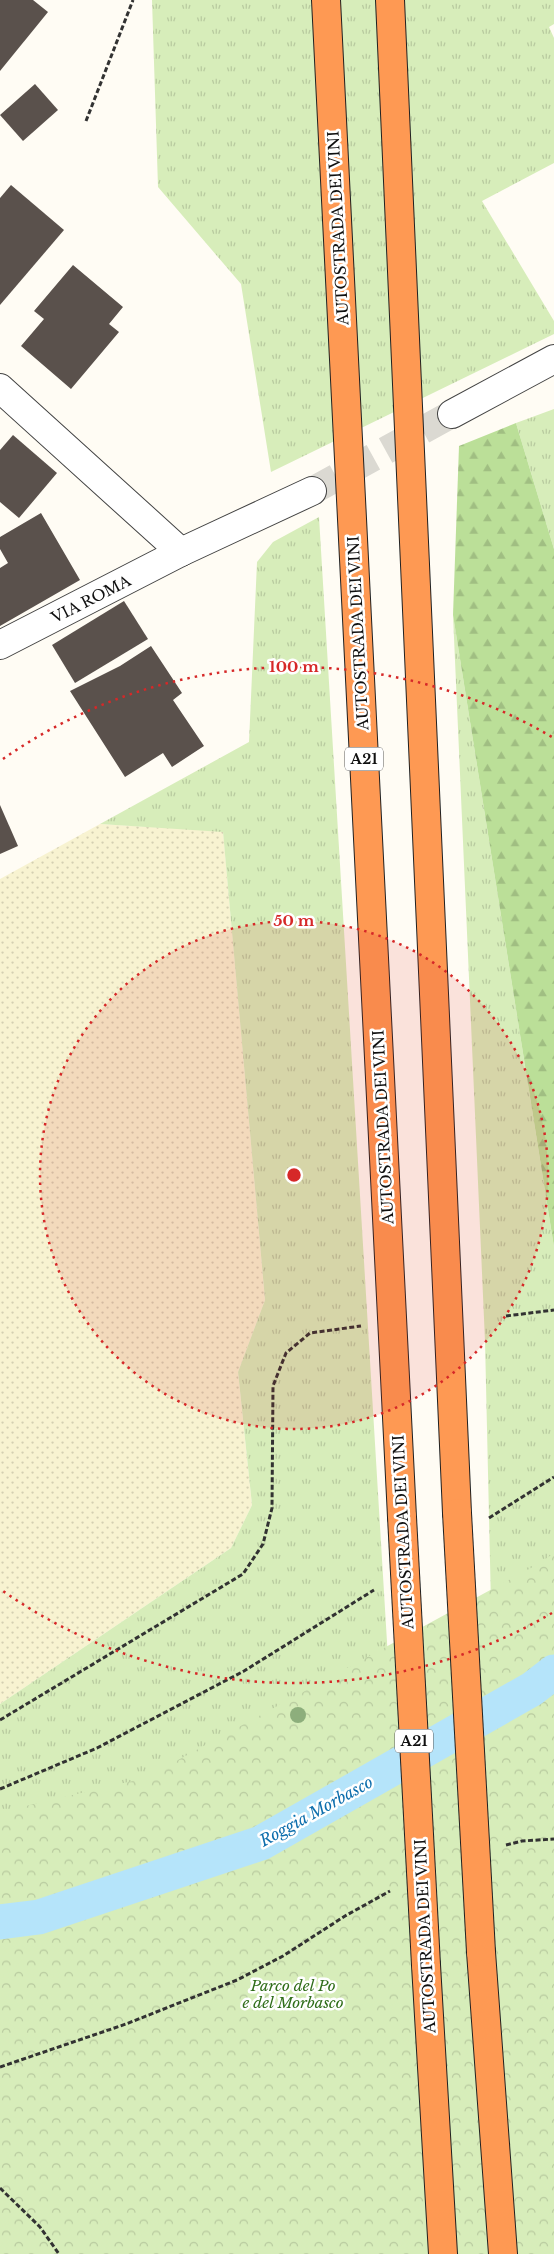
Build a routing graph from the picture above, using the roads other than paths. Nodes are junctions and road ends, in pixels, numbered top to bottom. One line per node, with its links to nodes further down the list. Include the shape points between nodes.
1 (326, 0): 9 (highway, AUTOSTRADA DEI VINI / A21, bridge, via 402,1517)
2 (390, 0): 10 (highway, bridge, via 457,1513 481,1952)
3 (554, 359): 5 (street)
4 (0, 388): 7 (street)
5 (452, 414)
6 (312, 491): 7 (street, VIA ROMA)
7 (181, 552): 8 (street, VIA ROMA)
8 (0, 645)
9 (443, 2254)
10 (503, 2254)

